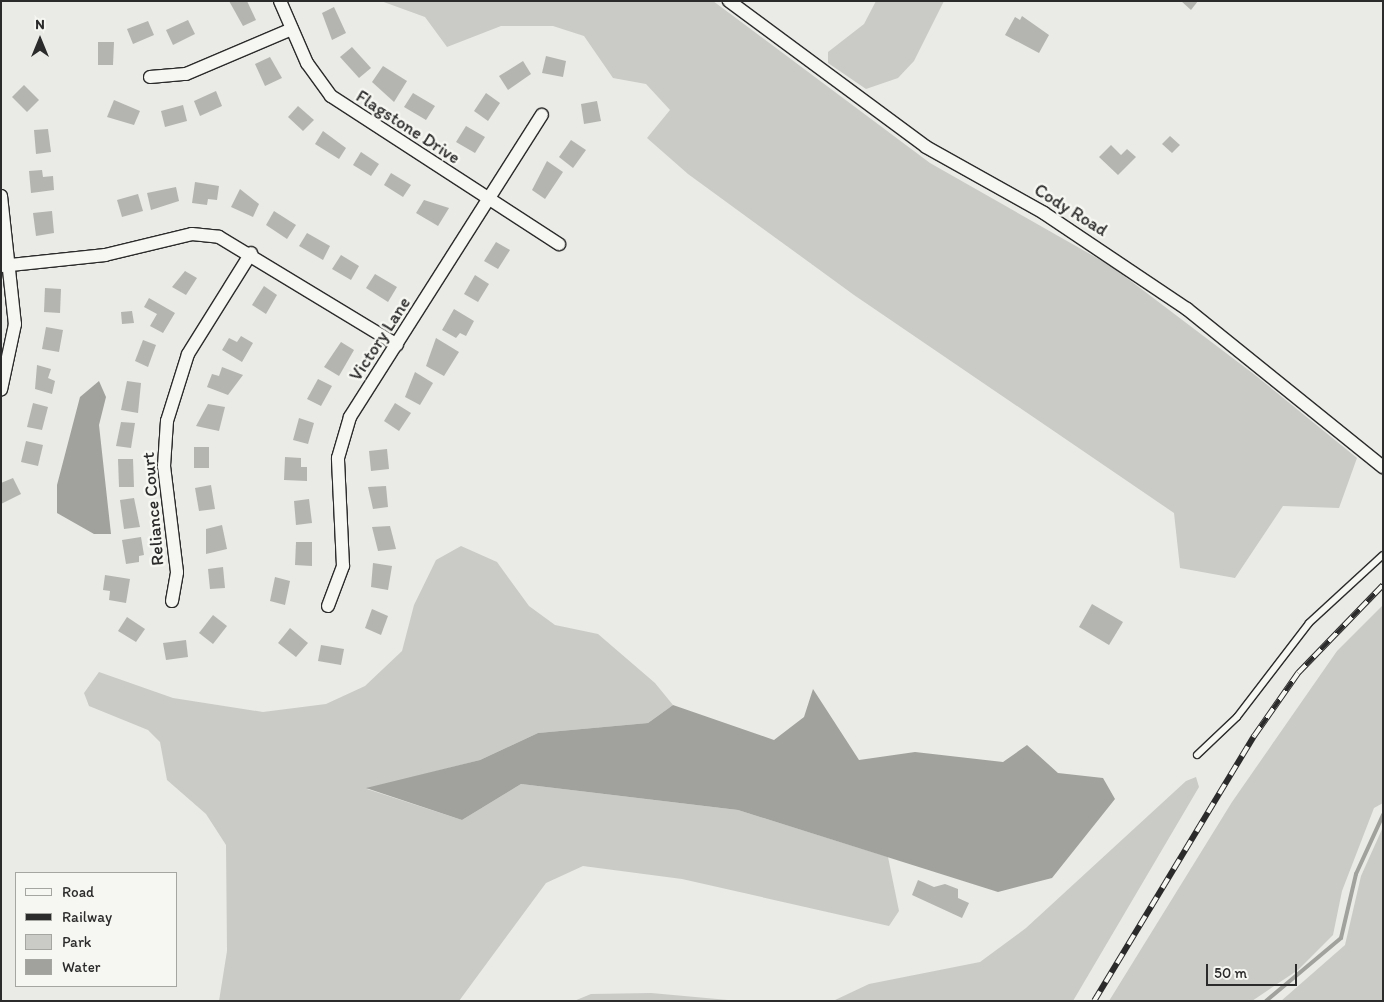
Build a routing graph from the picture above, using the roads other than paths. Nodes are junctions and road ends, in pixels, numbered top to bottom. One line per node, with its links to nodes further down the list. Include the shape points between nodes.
1 (280, 1): 3 (street, Flagstone Drive)
2 (729, 1): 13 (street, Cody Road, via 926,147 1044,213 1187,309)
3 (292, 29): 4 (street, via 186,74); 7 (street, Flagstone Drive, via 315,77 331,96)
4 (150, 78)
5 (542, 115): 7 (street, Victory Lane)
6 (1, 196): 10 (street)
7 (489, 199): 8 (street, Flagstone Drive); 11 (street, Victory Lane)
8 (559, 244)
9 (251, 253): 10 (street, via 219,237 192,234 105,255); 11 (street); 15 (street, Reliance Court, via 188,354 168,422 164,466 177,572)
10 (5, 265): 12 (street, via 15,324)
11 (397, 345): 16 (street, Victory Lane, via 342,438 338,458 343,566)
12 (1, 390)
13 (1383, 467)
14 (1383, 555): 17 (lane, via 1309,623 1237,717)
15 (172, 602)
16 (328, 606)
17 (1197, 755)

